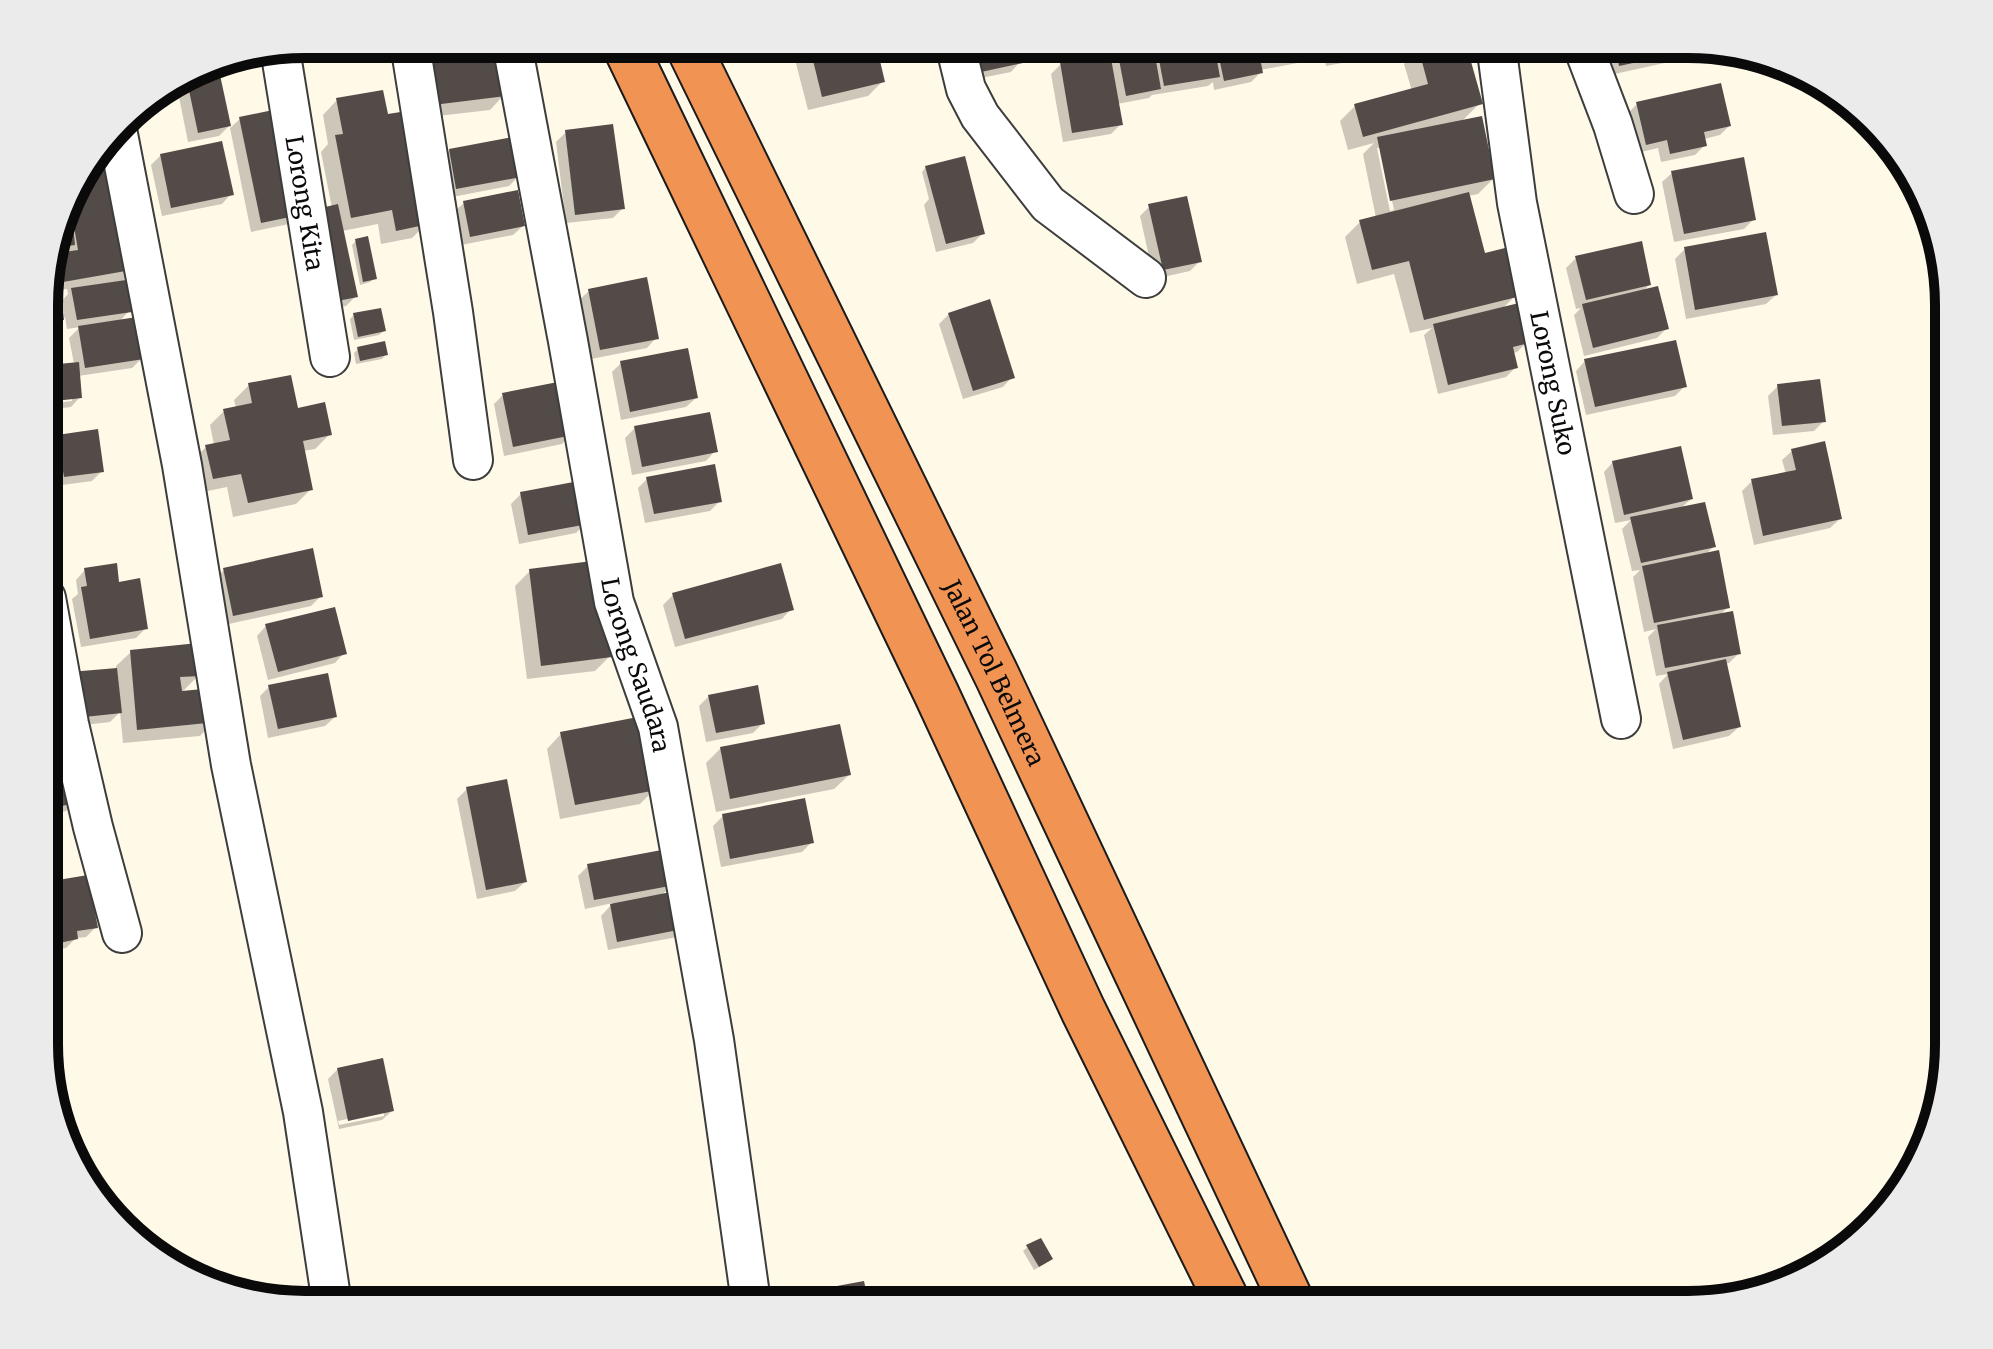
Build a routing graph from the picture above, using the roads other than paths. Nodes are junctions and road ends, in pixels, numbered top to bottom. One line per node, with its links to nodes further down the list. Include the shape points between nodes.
1 (412, 58): 13 (street)
2 (515, 58): 17 (street, Lorong Saudara, via 614,602 658,727 714,1040)
3 (631, 58): 18 (highway)
4 (694, 58): 19 (highway, Jalan Tol Belmera, via 997,676)
5 (958, 58): 11 (street, via 980,116 1048,204)
6 (1498, 58): 15 (street, Lorong Suko, via 1517,203)
7 (1587, 58): 10 (street)
8 (282, 59): 12 (street, Lorong Kita)
9 (119, 142): 20 (street, via 182,465 231,765 303,1112)
10 (1634, 194)
11 (1146, 278)
12 (330, 357)
13 (473, 460)
14 (58, 664): 16 (street)
15 (1621, 719)
16 (122, 933)
17 (749, 1288)
18 (1222, 1290)
19 (1286, 1290)
20 (330, 1291)

